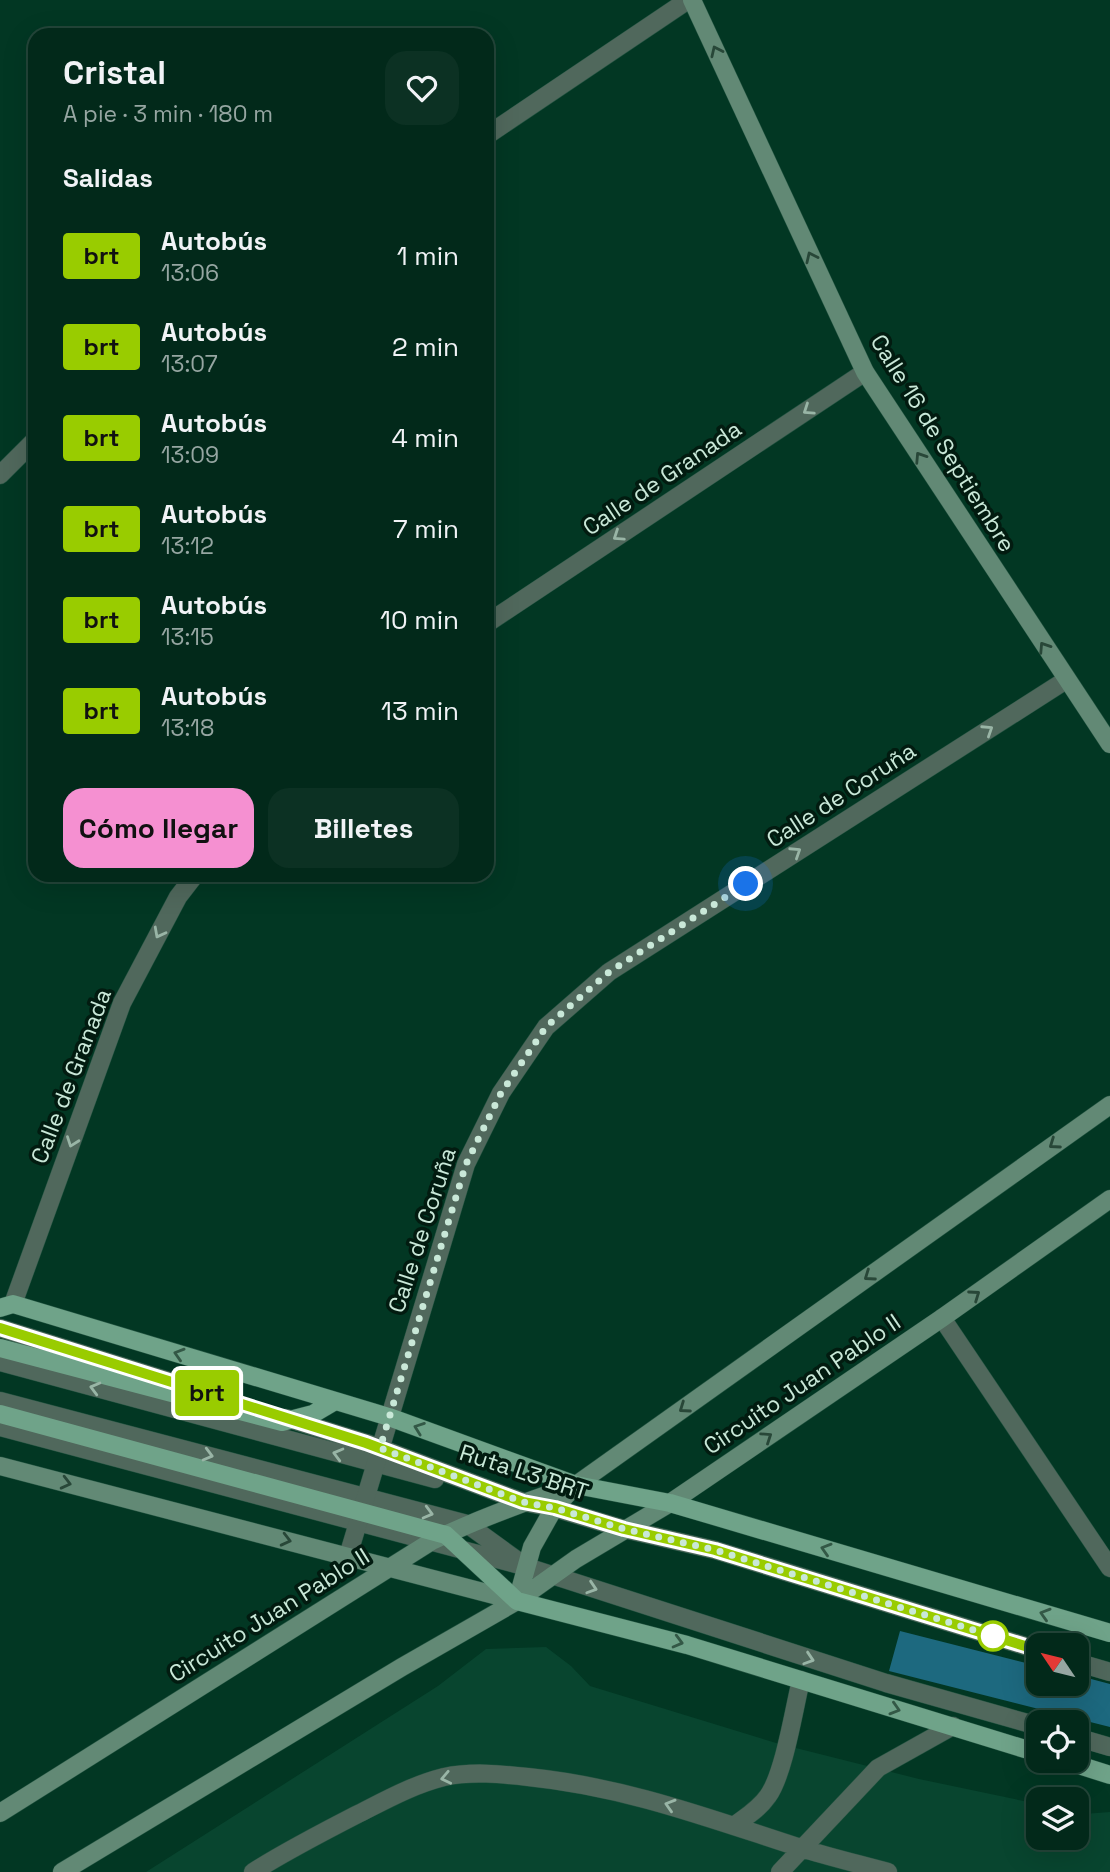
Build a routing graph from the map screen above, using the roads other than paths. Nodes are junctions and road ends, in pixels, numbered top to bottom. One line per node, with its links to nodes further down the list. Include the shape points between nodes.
1 (690, 0): 2 (street); 3 (main road, Calle 16 de Septiembre, one-way to 1)
2 (494, 131)
3 (865, 373): 6 (street, Calle de Granada, one-way to 6); 7 (main road, Calle 16 de Septiembre, one-way to 3)
4 (28, 447): 5 (street)
5 (0, 475)
6 (494, 619)
7 (1066, 680): 8 (main road, Calle 16 de Septiembre); 20 (street, Calle de Coruña, one-way to 7, via 466,1164 501,1093 546,1027 609,972)
8 (1110, 744)
9 (190, 882): 12 (street, Calle de Granada, one-way to 12, via 122,1003)
10 (1110, 1105): 25 (main road, Circuito Juan Pablo II, one-way to 25)
11 (1110, 1199): 13 (main road, Circuito Juan Pablo II, one-way to 11)
12 (4, 1304): 18 (main road, one-way to 12)
13 (942, 1318): 27 (main road, Circuito Juan Pablo II, one-way to 13); 37 (street)
14 (0, 1328): 21 (street, Ruta L3 BRT)
15 (0, 1348): 21 (main road, via 282,1422)
16 (0, 1362): 23 (street, one-way to 16)
17 (0, 1401): 29 (street, one-way to 29)
18 (335, 1401): 20 (main road); 21 (main road)
19 (0, 1414): 29 (main road)
20 (389, 1417): 23 (street, Calle de Coruña); 25 (main road, one-way to 20)
21 (294, 1421): 23 (street, Ruta L3 BRT)
22 (0, 1427): 29 (street)
23 (378, 1456): 26 (street, Ruta L3 BRT); 29 (street, Calle de Coruña)
24 (0, 1466): 34 (main road, one-way to 34)
25 (576, 1485): 26 (main road, Circuito Juan Pablo II); 27 (main road); 28 (main road, Circuito Juan Pablo II)
26 (523, 1502): 28 (street, Ruta L3 BRT); 30 (main road, Circuito Juan Pablo II)
27 (670, 1503): 31 (main road, Circuito Juan Pablo II); 40 (main road, one-way to 27)
28 (555, 1508): 31 (street, Ruta L3 BRT); 36 (main road, Circuito Juan Pablo II, via 532,1547)
29 (361, 1510): 30 (street, one-way to 30); 32 (main road); 34 (street, Calle de Coruña)
30 (467, 1524): 32 (main road, Circuito Juan Pablo II); 36 (street)
31 (624, 1529): 38 (main road, Circuito Juan Pablo II); 41 (street, Ruta L3 BRT, via 715,1550)
32 (439, 1538): 33 (main road); 35 (main road, Circuito Juan Pablo II)
33 (464, 1550): 36 (street); 39 (main road)
34 (348, 1556): 35 (main road)
35 (392, 1567): 39 (main road); 52 (main road, Circuito Juan Pablo II)
36 (527, 1567): 38 (street); 39 (main road, Circuito Juan Pablo II)
37 (1110, 1568)
38 (552, 1575): 39 (main road, Circuito Juan Pablo II); 45 (street, one-way to 45, via 886,1683)
39 (517, 1601): 44 (main road, one-way to 44); 55 (main road, Circuito Juan Pablo II)
40 (1110, 1633)
41 (1026, 1646)
42 (1089, 1666): 43 (street)
43 (1110, 1672)
44 (801, 1680): 46 (main road, one-way to 46); 53 (street, via 770,1794)
45 (1026, 1723)
46 (953, 1726): 49 (main road); 54 (street, via 878,1768)
47 (1089, 1741): 48 (street)
48 (1110, 1747)
49 (1026, 1749)
50 (1089, 1768): 51 (main road)
51 (1110, 1775)
52 (0, 1813)
53 (735, 1825): 54 (street); 56 (street, one-way to 56, via 594,1786 512,1776 444,1777 402,1792)
54 (803, 1849): 57 (street); 58 (street)
55 (62, 1872)
56 (253, 1872)
57 (779, 1872)
58 (888, 1872)

